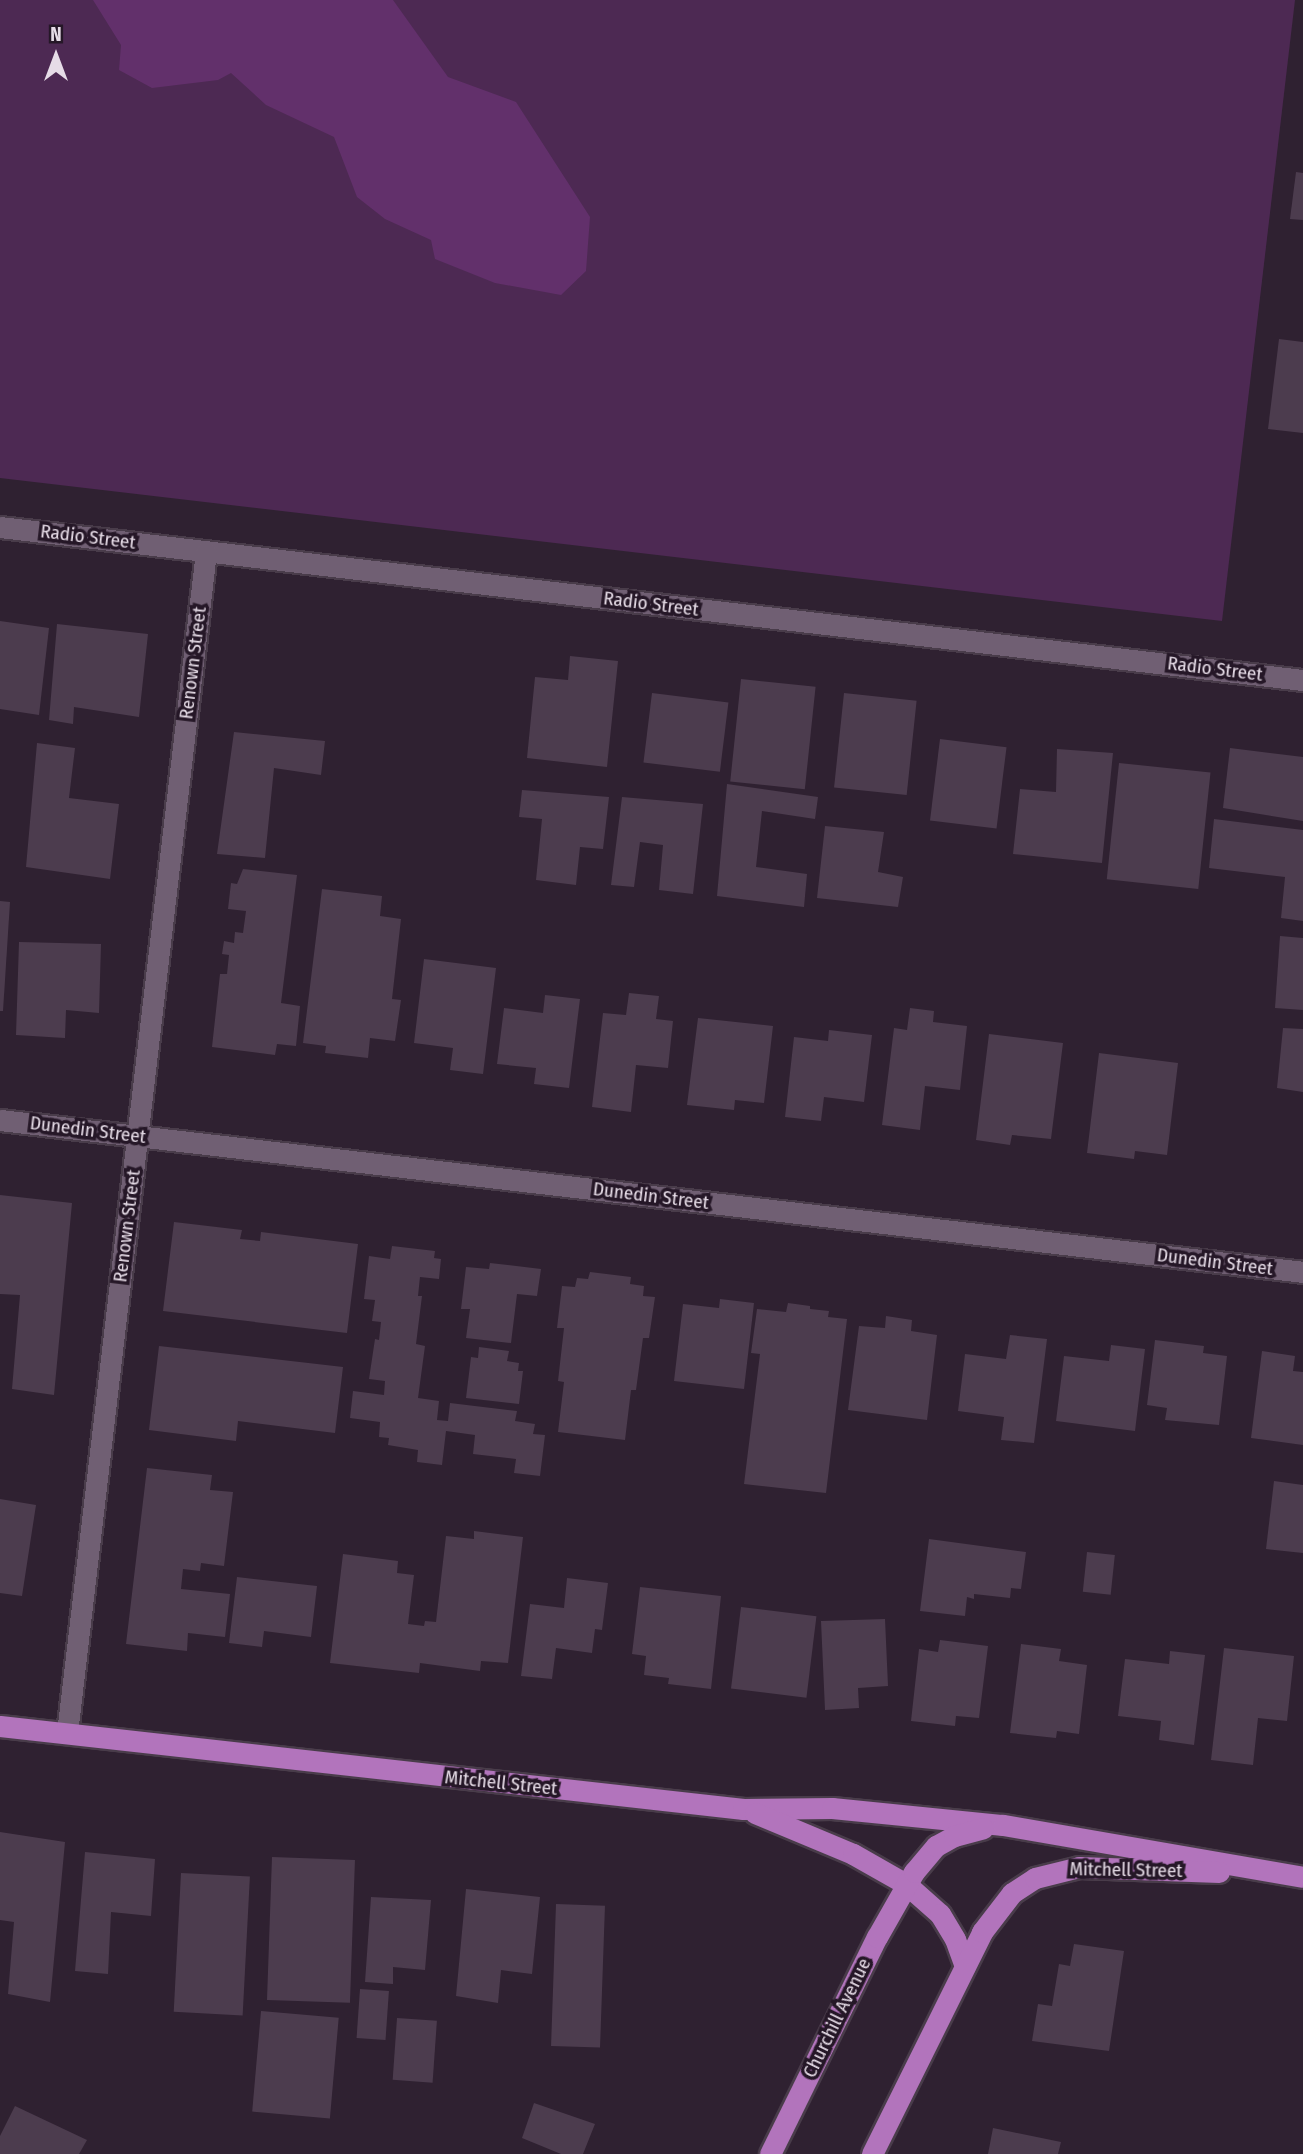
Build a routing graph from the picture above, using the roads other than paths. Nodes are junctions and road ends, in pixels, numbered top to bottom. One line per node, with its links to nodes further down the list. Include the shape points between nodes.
1 (0, 527): 2 (street, Radio Street)
2 (206, 552): 3 (street, Radio Street); 5 (street, Renown Street)
3 (1303, 680)
4 (0, 1120): 5 (street, Dunedin Street)
5 (137, 1136): 6 (street, Dunedin Street); 8 (street, Renown Street)
6 (1303, 1272)
7 (0, 1726): 8 (main road, Mitchell Street)
8 (67, 1733): 9 (main road, Mitchell Street)
9 (743, 1809): 10 (main road, Mitchell Street, via 832,1808); 12 (main road, via 830,1843)
10 (1003, 1825): 11 (main road, Mitchell Street); 12 (main road, Mitchell Street, via 945,1840 929,1852)
11 (1297, 1876): 13 (main road, Mitchell Street, via 1096,1866 1050,1872 1023,1884 1002,1903)
12 (906, 1884): 13 (main road, via 940,1914); 14 (main road, Churchill Avenue)
13 (965, 1966): 15 (main road)
14 (770, 2154)
15 (872, 2154)

